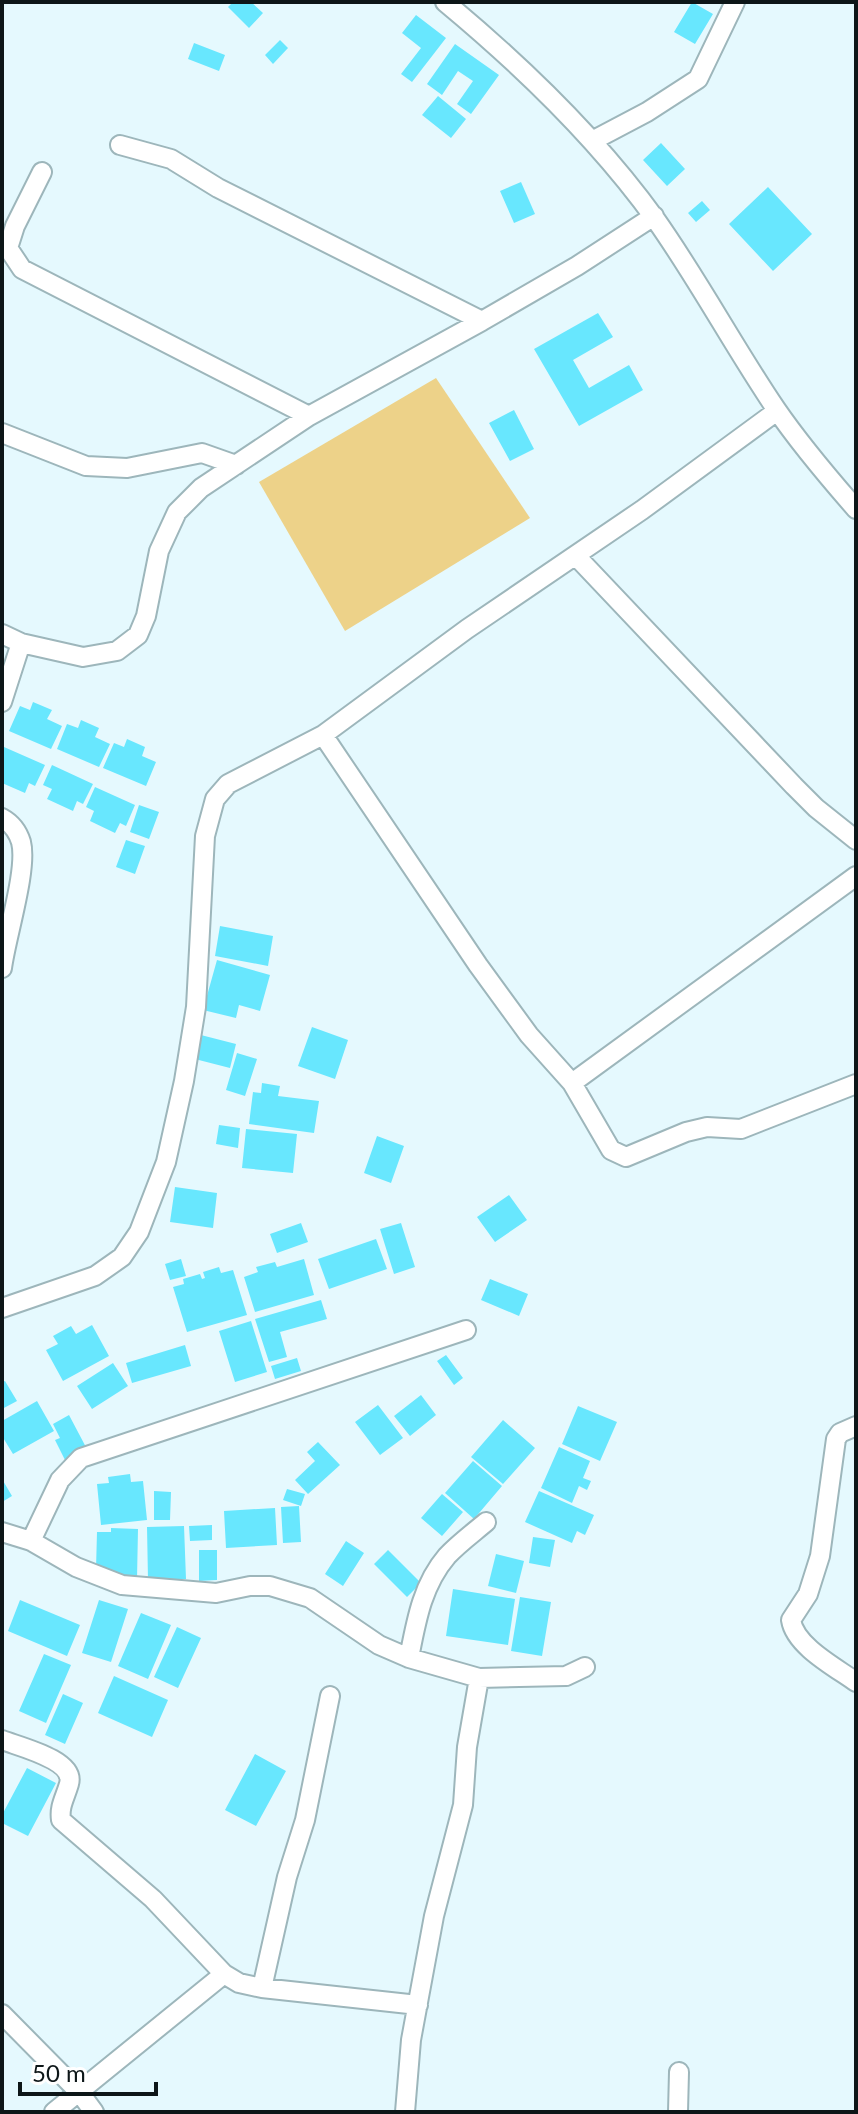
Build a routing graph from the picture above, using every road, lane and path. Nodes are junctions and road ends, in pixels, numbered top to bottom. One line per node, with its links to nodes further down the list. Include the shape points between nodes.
1 (445, 2): 3 (street)
2 (735, 2): 3 (street, via 698,79)
3 (592, 141): 6 (street)
4 (120, 145): 7 (street, via 171,159 218,188)
5 (42, 172): 9 (street, via 8,248 22,269)
6 (654, 216): 7 (street); 8 (street)
7 (482, 321): 9 (street)
8 (777, 411): 12 (street); 13 (street)
9 (309, 416): 11 (street)
10 (2, 433): 11 (street, via 86,466 127,468 202,453)
11 (236, 465): 15 (street, via 177,512 159,551 138,635 117,651 83,657)
12 (856, 509)
13 (576, 556): 17 (street); 19 (street, via 794,786)
14 (2, 634): 15 (street)
15 (21, 643): 16 (street)
16 (2, 702)
17 (323, 735): 22 (street, via 487,977); 24 (street, via 228,784 215,799 205,836 196,1007 184,1081 166,1162 139,1232 122,1257 95,1276)
18 (2, 818): 21 (street, via 11,823 21,843 21,871)
19 (856, 840)
20 (856, 876): 22 (street)
21 (2, 968)
22 (572, 1083): 23 (street, via 611,1150 626,1157 686,1132 741,1129)
23 (856, 1084)
24 (3, 1307)
25 (466, 1330): 29 (street, via 81,1458 60,1480)
26 (856, 1426): 33 (street, via 836,1439 820,1556 808,1594 791,1620 792,1630 806,1644)
27 (486, 1522): 30 (street, via 432,1575)
28 (2, 1532): 29 (street)
29 (31, 1541): 30 (street, via 122,1585 216,1593 270,1586 310,1598 379,1645)
30 (409, 1658): 32 (street)
31 (585, 1667): 32 (street, via 566,1676)
32 (479, 1678): 38 (street, via 463,1805)
33 (856, 1682)
34 (330, 1696): 37 (street)
35 (2, 1740): 36 (street, via 67,1768 71,1780 61,1820 153,1899)
36 (224, 1974): 37 (street); 41 (street)
37 (262, 1988): 38 (street)
38 (418, 2005): 44 (street)
39 (2, 2014): 41 (street)
40 (679, 2072): 45 (street)
41 (80, 2093): 42 (street); 43 (street)
42 (54, 2112)
43 (94, 2112)
44 (405, 2112)
45 (678, 2112)

